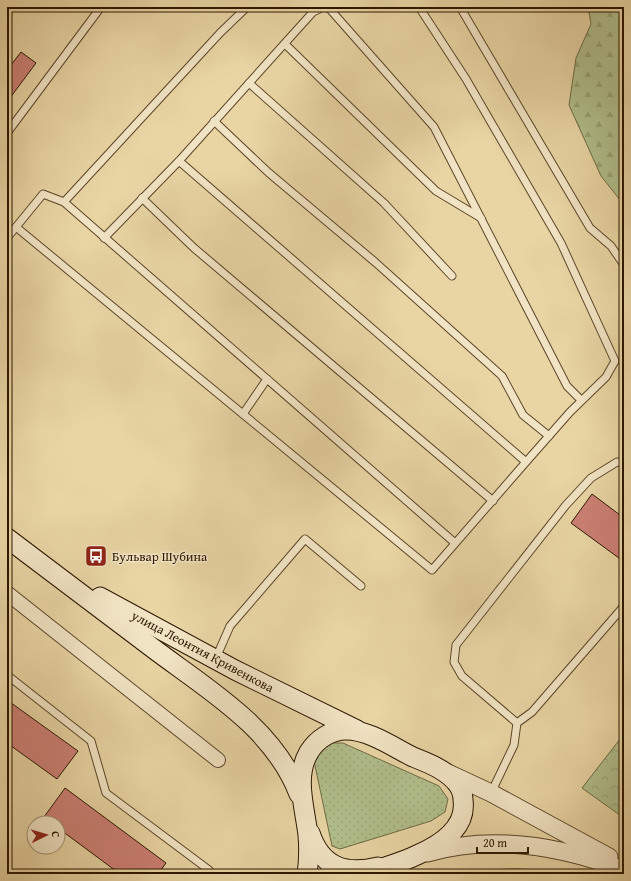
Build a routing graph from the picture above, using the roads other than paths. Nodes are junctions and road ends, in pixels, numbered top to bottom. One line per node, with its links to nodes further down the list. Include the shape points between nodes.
1 (101, 7): 10 (lane)
2 (247, 7): 13 (lane)
3 (323, 7): 7 (lane, via 313,12)
4 (328, 7): 14 (lane, via 434,127)
5 (419, 7): 21 (lane, via 466,79 561,243 615,361 606,376)
6 (460, 7): 18 (lane, via 590,228 611,246)
7 (285, 44): 8 (lane); 14 (lane, via 436,191)
8 (249, 83): 9 (lane); 19 (lane, via 384,203)
9 (214, 121): 11 (lane); 23 (lane, via 269,173 375,262 502,376 523,415)
10 (7, 133)
11 (179, 161): 12 (lane); 24 (lane)
12 (142, 198): 17 (lane); 26 (lane, via 194,248)
13 (64, 202): 15 (lane, via 43,194); 17 (lane)
14 (481, 218): 21 (lane, via 567,386)
15 (16, 227): 16 (lane); 22 (lane)
16 (7, 238)
17 (104, 238): 20 (lane)
18 (624, 265)
19 (452, 276)
20 (267, 379): 22 (lane); 28 (lane)
21 (581, 400): 23 (lane)
22 (243, 414): 28 (lane, via 432,570)
23 (549, 436): 24 (lane)
24 (526, 462): 26 (lane)
25 (624, 463): 35 (lane, via 617,462 591,478 566,505 456,645 454,662 462,676)
26 (493, 501): 28 (lane)
27 (7, 538): 29 (main road, улица Леонтия Кривенкова)
28 (456, 543)
29 (40, 563): 33 (main road, улица Леонтия Кривенкова); 40 (main road, улица Леонтия Кривенкова, via 222,700 257,730 286,765)
30 (361, 586): 33 (lane, via 305,539 230,626)
31 (7, 593): 37 (street)
32 (624, 606): 35 (lane, via 532,712)
33 (215, 659): 36 (main road, улица Леонтия Кривенкова)
34 (7, 675): 44 (lane, via 91,741 106,793 209,870)
35 (517, 723): 39 (lane, via 514,745)
36 (368, 735): 38 (main road); 40 (main road, via 356,731 338,731 330,733 315,744 305,761 302,773)
37 (218, 760)
38 (442, 770): 39 (street); 41 (main road, via 460,788 464,814 461,822 448,836)
39 (491, 793): 43 (street, via 587,844)
40 (304, 811): 42 (main road, via 311,838 318,852 334,865 353,871); 45 (main road, via 308,835)
41 (417, 856): 42 (main road); 43 (street, via 456,846 512,843 578,854)
42 (389, 865): 46 (main road)
43 (624, 868)
44 (209, 874)
45 (307, 874)
46 (366, 874)

